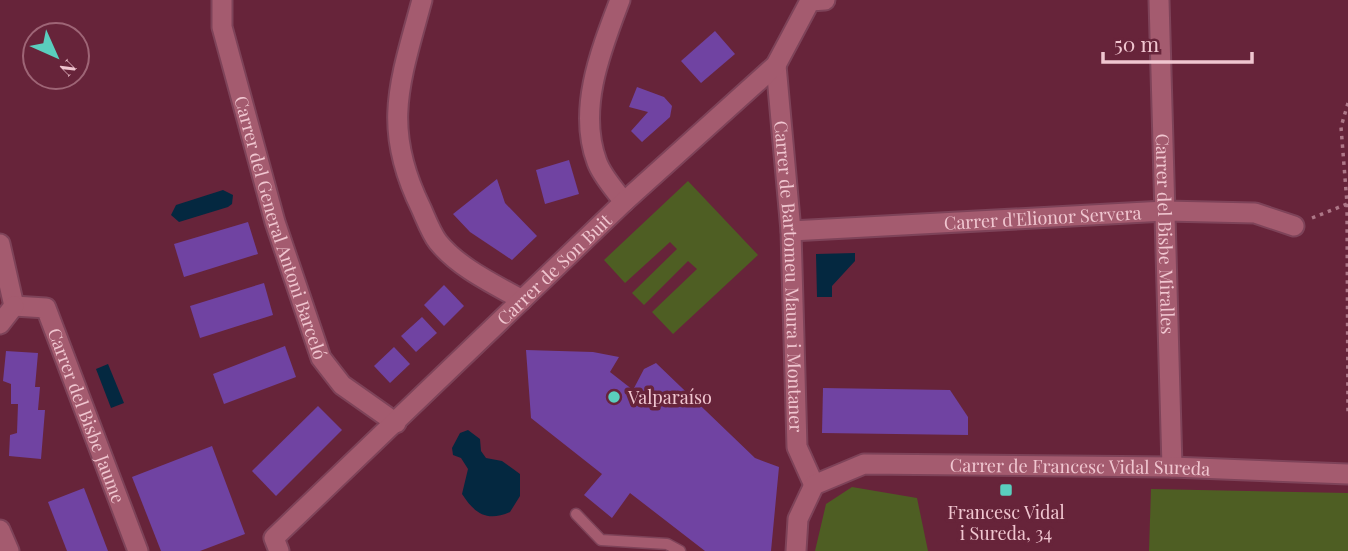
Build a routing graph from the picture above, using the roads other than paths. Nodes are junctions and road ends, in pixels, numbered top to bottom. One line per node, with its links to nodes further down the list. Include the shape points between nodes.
1 (222, 0): 15 (street, Carrer del General Antoni Barceló, via 222,27 275,222 321,358 342,385)
2 (422, 0): 12 (street, via 400,82 396,135 410,185 438,242 471,271)
3 (621, 0): 7 (street, via 602,47 589,120 597,163)
4 (825, 0): 6 (street, Carrer de Son Buit, via 810,1)
5 (1159, 0): 8 (street, Carrer del Bisbe Miralles)
6 (776, 65): 7 (street, Carrer de Son Buit); 10 (street, Carrer de Bartomeu Maura i Montaner)
7 (624, 202): 12 (street, Carrer de Son Buit)
8 (1165, 211): 9 (street, Carrer d'Elionor Servera, via 1255,213); 10 (street, Carrer d'Elionor Servera); 16 (street, Carrer del Bisbe Miralles)
9 (1294, 226)
10 (791, 231): 18 (street, Carrer de Bartomeu Maura i Montaner, via 797,447)
11 (0, 244): 13 (street)
12 (522, 300): 15 (street, Carrer de Son Buit)
13 (14, 306): 14 (street); 23 (street, Carrer del Bisbe Jaume, via 46,308)
14 (0, 324)
15 (396, 423): 21 (street, Carrer de Son Buit)
16 (1172, 467): 17 (street, Carrer de Francesc Vidal Sureda); 18 (street, Carrer de Francesc Vidal Sureda, via 864,464)
17 (1348, 474)
18 (814, 485): 25 (street, via 798,519)
19 (576, 514): 24 (lane, via 601,540 667,544)
20 (0, 530): 22 (street)
21 (276, 545)
22 (9, 551)
23 (138, 551)
24 (680, 551)
25 (796, 551)

